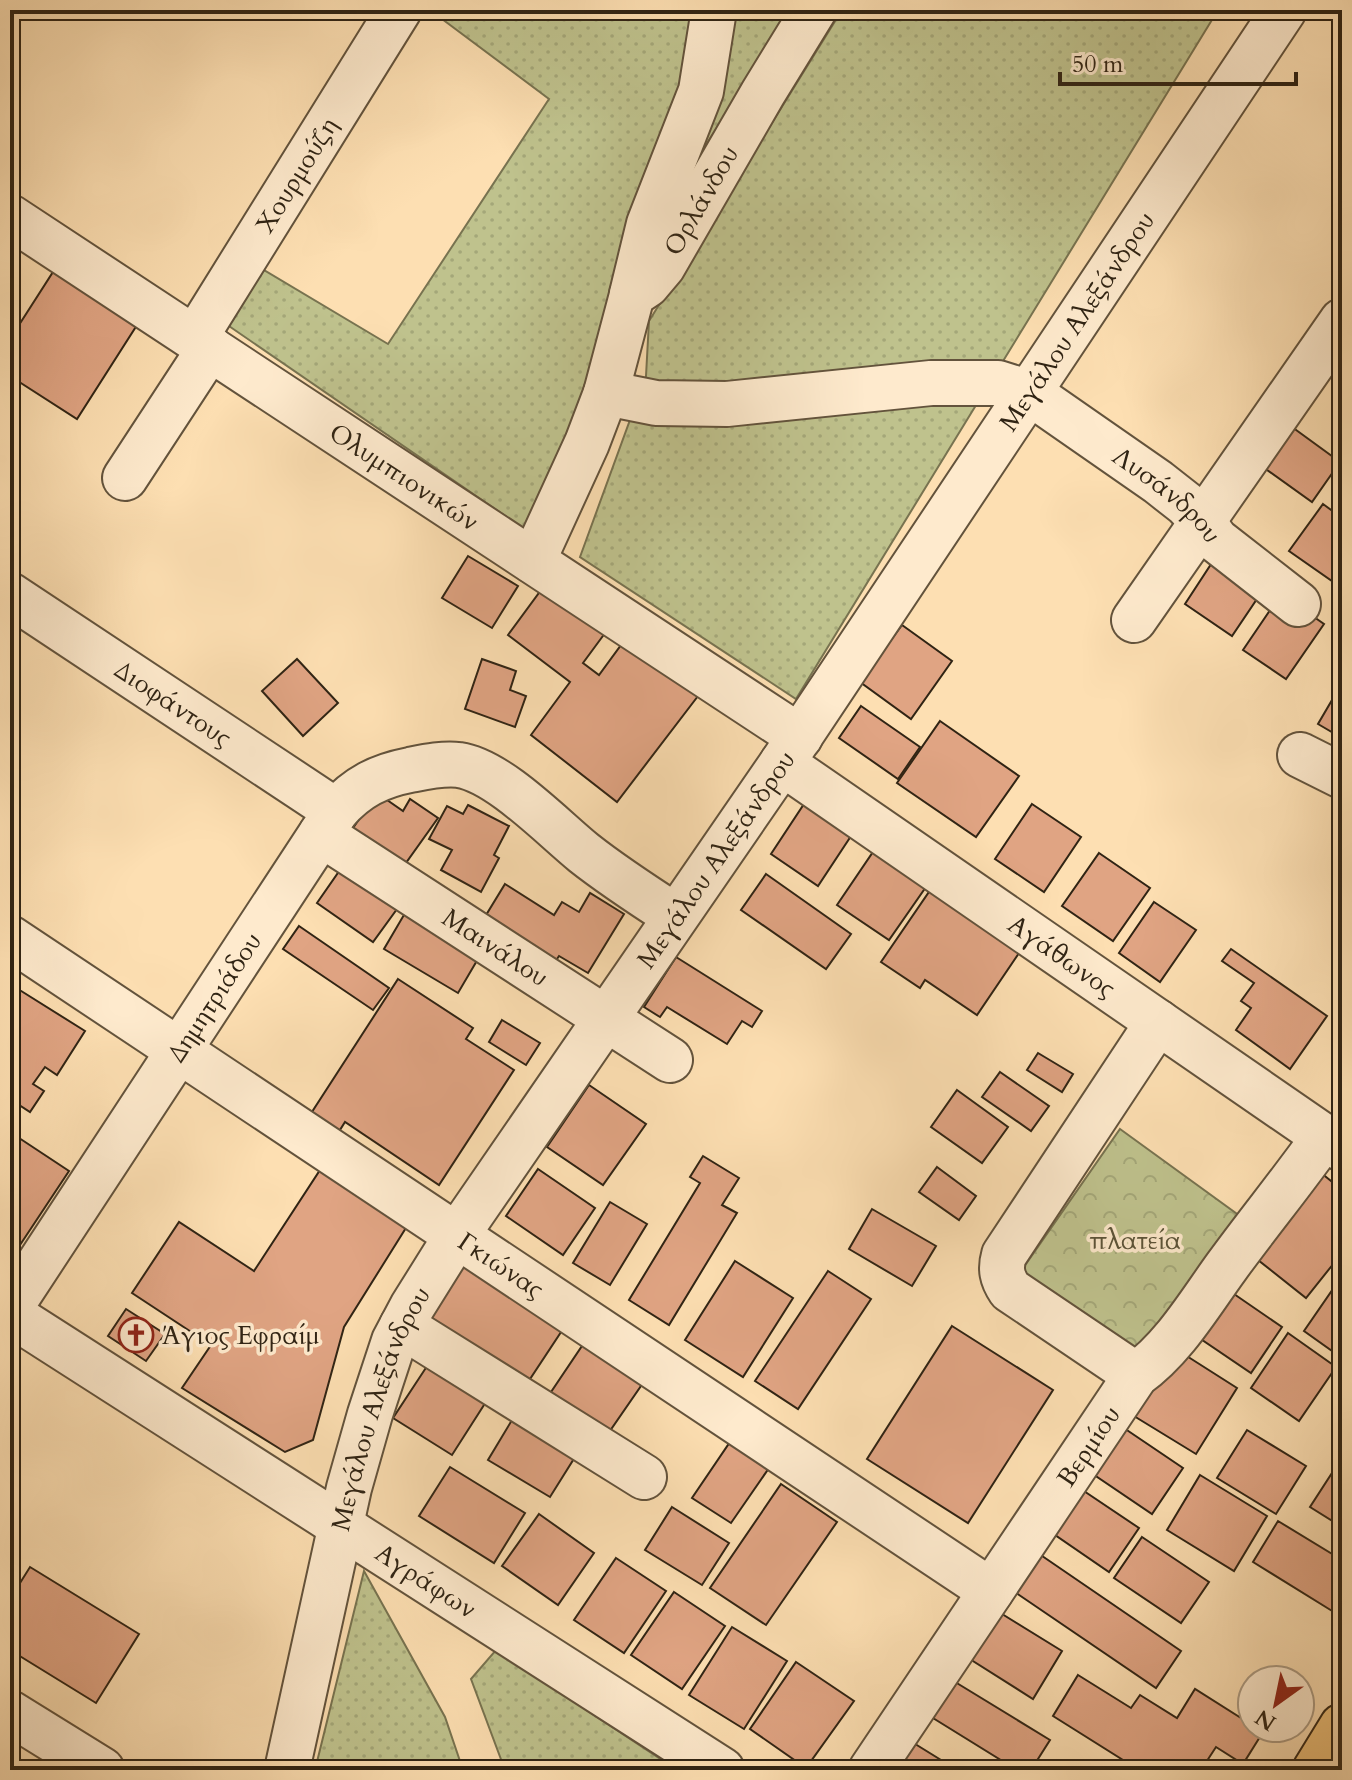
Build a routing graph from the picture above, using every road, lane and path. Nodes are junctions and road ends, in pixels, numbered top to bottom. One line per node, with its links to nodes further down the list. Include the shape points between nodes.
1 (399, 10): 8 (street, Χουρμούζη)
2 (714, 10): 6 (street, via 701,91 649,224)
3 (814, 10): 6 (street, Ορλάνδου, via 663,266)
4 (1284, 10): 10 (street, Μεγάλου Αλεξάνδρου)
5 (10, 217): 8 (street, Ολυμπιονικών)
6 (632, 295): 9 (street)
7 (1342, 321): 12 (street)
8 (202, 343): 11 (street, Χουρμούζη); 13 (street, Ολυμπιονικών)
9 (606, 393): 10 (street, via 656,403 727,404 931,383 998,383); 13 (street)
10 (1030, 393): 12 (street, Λυσάνδρου, via 1158,482); 17 (street, Μεγάλου Αλεξάνδρου)
11 (125, 478)
12 (1203, 522): 15 (street, Λυσάνδρου, via 1216,540); 16 (street)
13 (533, 561): 17 (street, Ολυμπιονικών)
14 (10, 595): 20 (street, Διοφάντους)
15 (1298, 604)
16 (1134, 620)
17 (791, 750): 21 (street, Μεγάλου Αλεξάνδρου); 24 (street, Αγάθωνος)
18 (1300, 755): 19 (street)
19 (1342, 776)
20 (329, 822): 21 (street, Δημητριάδου, via 356,791 378,778 442,765 470,768 514,793 588,857); 23 (street, Μαινάλου); 25 (street, Δημητριάδου)
21 (675, 916): 23 (street, Μεγάλου Αλεξάνδρου)
22 (10, 938): 25 (street, Γκιώνας)
23 (606, 1018): 26 (street, Μαινάλου); 28 (street, Μεγάλου Αλεξάνδρου)
24 (1158, 1022): 27 (street, Αγάθωνος); 31 (street, via 1004,1255 1002,1276 1010,1290)
25 (179, 1052): 28 (street, Γκιώνας); 29 (street, Δημητριάδου)
26 (670, 1060)
27 (1333, 1143): 31 (street, Βερμίου, via 1262,1219 1153,1363)
28 (457, 1235): 30 (street, Μεγάλου Αλεξάνδρου); 34 (street, Γκιώνας)
29 (10, 1311): 33 (street, Αγράφων)
30 (402, 1326): 32 (street); 33 (street, Μεγάλου Αλεξάνδρου, via 370,1414)
31 (1136, 1375): 34 (street, Βερμίου)
32 (644, 1477)
33 (342, 1526): 38 (street, Μεγάλου Αλεξάνδρου); 39 (street, Αγράφων)
34 (991, 1591): 40 (street, Βερμίου)
35 (11, 1715): 37 (street)
36 (1342, 1726): 41 (main road)
37 (102, 1770)
38 (287, 1770)
39 (722, 1770)
40 (871, 1770)
41 (1315, 1770)

